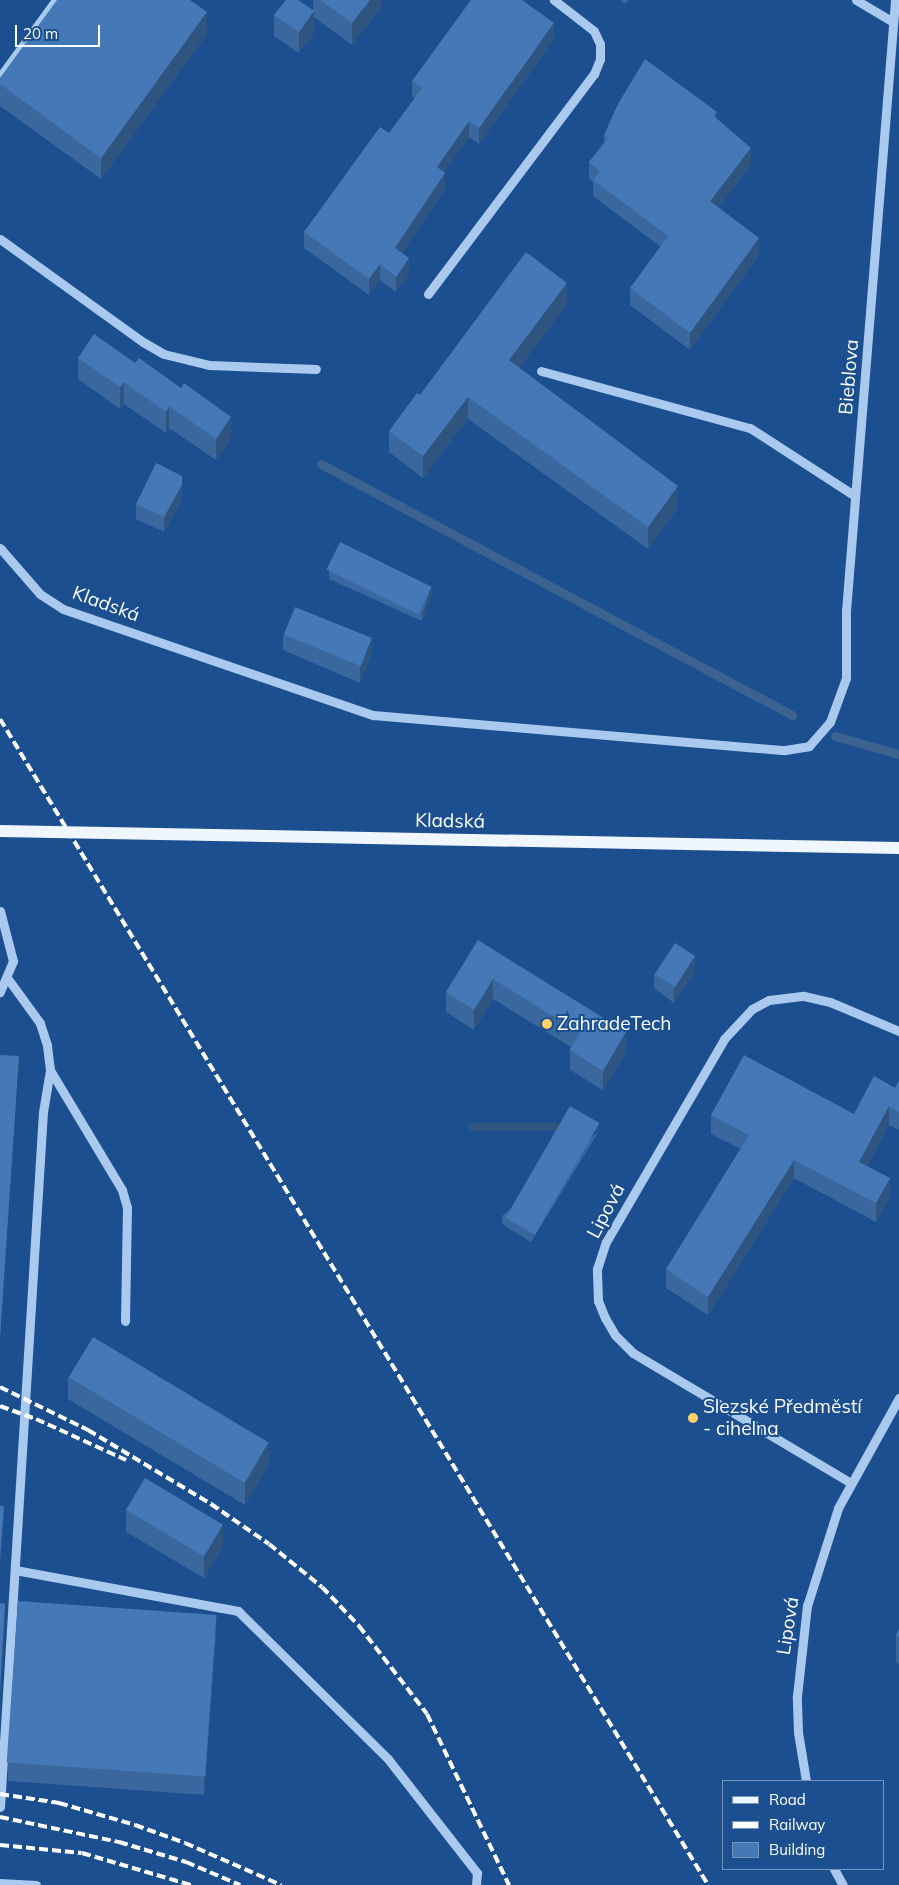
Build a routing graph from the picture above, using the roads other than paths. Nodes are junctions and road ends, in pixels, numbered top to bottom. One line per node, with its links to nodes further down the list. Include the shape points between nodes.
1 (56, 0): 6 (street)
2 (554, 0): 8 (street, via 594,31 600,44 600,59 594,74)
3 (856, 0): 5 (street)
4 (895, 0): 5 (street, Bieblova)
5 (893, 22): 11 (street, Bieblova)
6 (0, 77)
7 (0, 238): 9 (street, via 164,354 209,365)
8 (428, 294)
9 (316, 369)
10 (540, 371): 11 (street, via 750,428)
11 (855, 496): 13 (street, Bieblova, via 846,611 846,678 830,722)
12 (0, 548): 13 (street, Kladská, via 40,594 63,608 373,715 785,750)
13 (809, 746)
14 (0, 831): 15 (main road, Kladská, bridge)
15 (896, 849)
16 (0, 912): 17 (street, via 12,960)
17 (8, 979): 18 (street); 20 (street, via 40,1023)
18 (0, 992)
19 (899, 1031): 23 (street, Lipová, via 830,1002 804,996 769,1000 752,1009 724,1039 606,1242 597,1269 598,1301 605,1318 615,1335 633,1353)
20 (50, 1070): 21 (street, via 122,1190 127,1207); 24 (street, via 44,1112)
21 (125, 1321)
22 (899, 1398): 23 (street, Lipová)
23 (851, 1483): 25 (street, Lipová, via 826,1538 804,1625 797,1696 798,1732)
24 (15, 1570): 26 (street); 30 (street, via 238,1611 388,1759 477,1873)
25 (806, 1780)
26 (0, 1807)
27 (835, 1870): 31 (street)
28 (0, 1883): 29 (street)
29 (36, 1885)
30 (476, 1885)
31 (843, 1885)

